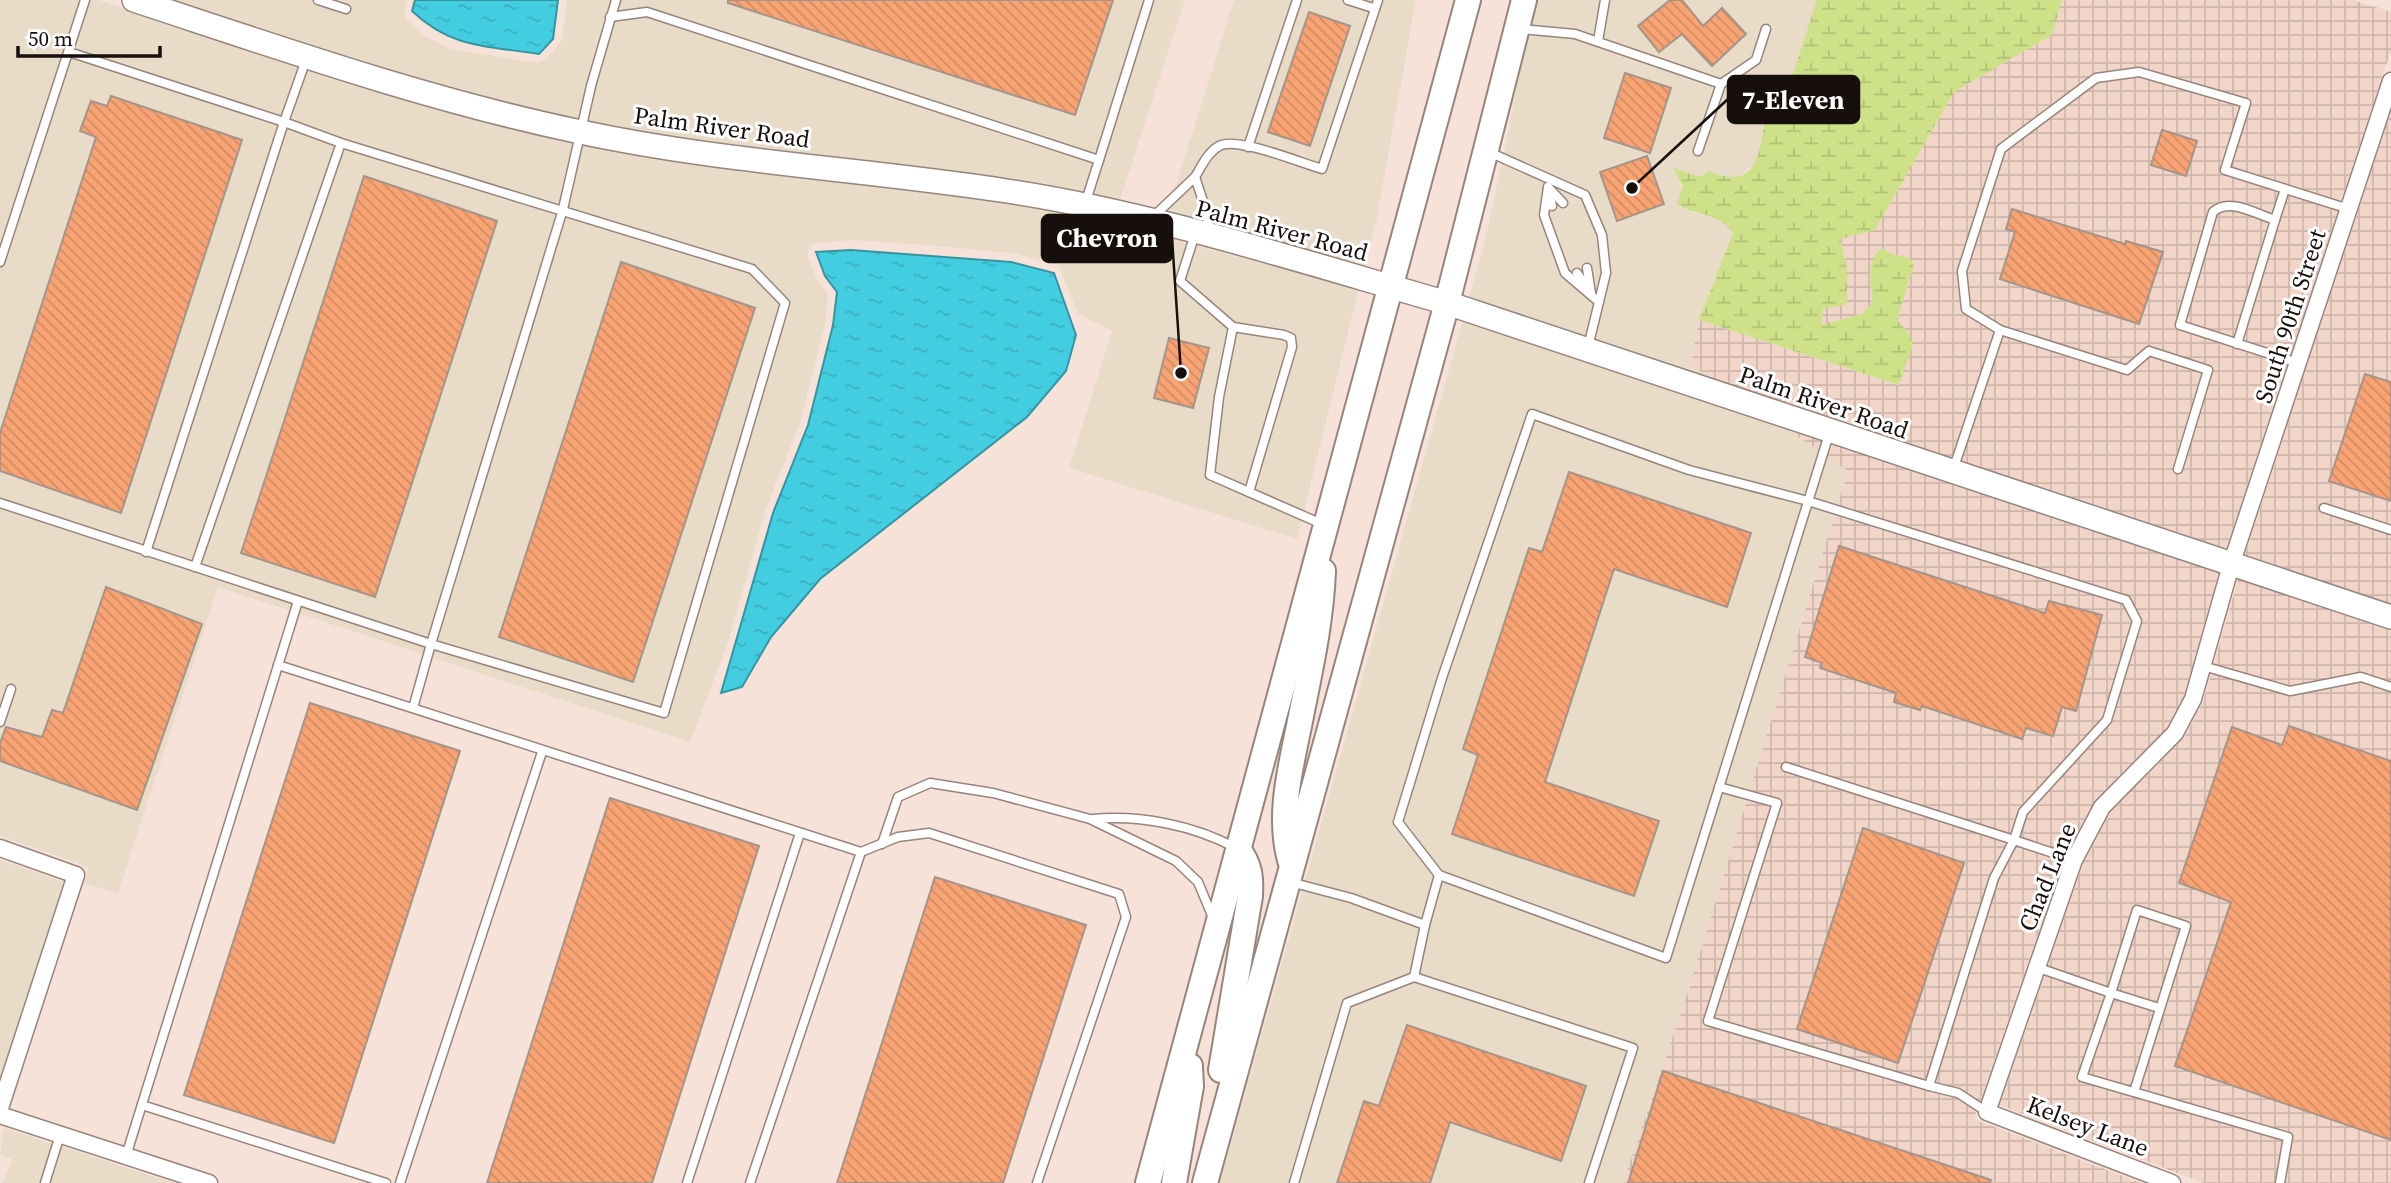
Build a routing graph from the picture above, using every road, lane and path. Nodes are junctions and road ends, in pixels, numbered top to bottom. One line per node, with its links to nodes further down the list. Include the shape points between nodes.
1 (86, 0): 17 (lane)
2 (134, 0): 18 (street, Palm River Road)
3 (318, 0): 12 (lane)
4 (616, 0): 13 (lane)
5 (1149, 0): 27 (lane)
6 (1297, 0): 24 (lane)
7 (1349, 0): 11 (lane)
8 (1468, 0): 43 (main road)
9 (1524, 0): 14 (main road)
10 (1605, 0): 16 (lane)
11 (1376, 4): 24 (lane, via 1322,169)
12 (346, 9)
13 (610, 17): 22 (lane); 27 (lane, via 647,12)
14 (1518, 29): 16 (lane, via 1575,34); 26 (main road)
15 (1766, 29): 20 (lane, via 1756,60)
16 (1598, 41): 20 (lane)
17 (69, 52): 21 (lane); 40 (lane)
18 (307, 57): 21 (lane); 22 (street, Palm River Road, via 409,90)
19 (2391, 81): 36 (street, South 90th Street)
20 (1721, 83): 25 (lane)
21 (284, 122): 23 (lane); 61 (lane)
22 (581, 132): 33 (street, Palm River Road, via 1007,191); 35 (lane)
23 (341, 143): 35 (lane); 63 (lane)
24 (1248, 147): 29 (lane, via 1221,144)
25 (1698, 151)
26 (1487, 152): 28 (lane); 46 (main road)
27 (1099, 160): 33 (lane)
28 (1548, 176): 30 (lane); 45 (lane, via 1585,195 1602,235 1606,273)
29 (1195, 177): 38 (lane); 39 (lane, via 1207,213)
30 (1548, 187): 32 (lane); 34 (lane); 44 (lane, via 1544,215 1565,273)
31 (2285, 189): 36 (lane); 37 (lane); 48 (lane, via 2225,170 2246,103 2139,72 2096,78 2001,149 1962,271 1966,309)
32 (1563, 203)
33 (1084, 206): 38 (street, Palm River Road)
34 (1552, 206)
35 (564, 209): 66 (lane); 66 (lane, via 752,269 785,303 664,713)
36 (2349, 209): 51 (street, South 90th Street)
37 (2274, 220): 49 (lane); 49 (lane, via 2220,205 2209,224 2180,325)
38 (1149, 221): 39 (street, Palm River Road)
39 (1202, 235): 43 (street, Palm River Road); 47 (lane, via 1180,281)
40 (0, 262)
41 (1587, 268): 44 (lane)
42 (1577, 273): 44 (lane)
43 (1392, 287): 46 (street, Palm River Road); 59 (main road)
44 (1591, 293): 45 (lane)
45 (1599, 302): 50 (lane)
46 (1447, 303): 50 (street, Palm River Road); 84 (main road)
47 (1233, 327): 55 (lane, via 1210,475); 55 (lane, via 1284,335 1291,338 1292,347)
48 (2000, 330): 53 (lane, via 2127,370 2149,351 2208,370); 54 (lane)
49 (2237, 344): 51 (lane)
50 (1587, 350): 52 (street, Palm River Road)
51 (2298, 363): 62 (street, South 90th Street)
52 (1830, 431): 54 (street, Palm River Road); 56 (lane)
53 (2178, 470)
54 (1952, 472): 62 (street, Palm River Road)
55 (1249, 492): 59 (lane)
56 (1808, 501): 75 (lane); 78 (lane, via 2126,600 2137,621 2107,720 2023,812); 85 (lane, via 1689,470 1532,414 1398,822)
57 (0, 503): 61 (lane)
58 (2324, 508): 60 (lane)
59 (1325, 525): 81 (main road); 84 (main road, via 1321,612 1288,782 1285,825)
60 (2391, 530)
61 (146, 551): 63 (lane)
62 (2231, 565): 65 (street, Palm River Road); 68 (street, Chad Lane)
63 (195, 567): 64 (lane)
64 (298, 601): 66 (lane); 67 (lane)
65 (2391, 617)
66 (431, 644): 71 (lane)
67 (278, 665): 71 (lane); 95 (lane)
68 (2203, 666): 69 (lane, via 2290,691 2361,677); 83 (street, Chad Lane, via 2175,733 2102,807)
69 (2391, 687)
70 (11, 689): 72 (lane)
71 (413, 708): 73 (lane)
72 (0, 722)
73 (542, 751): 77 (lane); 104 (lane)
74 (1786, 767): 78 (lane)
75 (1718, 787): 85 (lane, via 1666,958); 93 (lane, via 1777,803 1708,1021)
76 (1090, 819): 79 (lane, via 993,793 930,783 898,797); 81 (lane, via 1128,816 1214,836); 87 (lane, via 1176,861 1198,883)
77 (800, 833): 82 (lane); 105 (lane)
78 (2014, 840): 83 (lane); 93 (lane, via 1994,878)
79 (882, 844): 82 (lane); 107 (lane, via 929,833 1119,894 1126,917)
80 (0, 848): 96 (street, via 76,875)
81 (1238, 849): 87 (main road); 110 (main road, via 1251,874 1250,896)
82 (861, 852): 106 (lane)
83 (2074, 860): 88 (street, Chad Lane)
84 (1290, 874): 86 (lane); 110 (main road)
85 (1439, 875): 86 (lane)
86 (1425, 925): 89 (lane)
87 (1216, 927): 92 (main road)
88 (2036, 967): 90 (lane); 97 (street, Chad Lane)
89 (1414, 977): 111 (lane, via 1347,1003); 112 (lane, via 1633,1048)
90 (2111, 993): 91 (lane); 91 (lane, via 2137,910 2186,926); 94 (lane, via 2082,1077)
91 (2159, 1008): 94 (lane)
92 (1189, 1031): 108 (main road); 109 (main road, via 1191,1086)
93 (1929, 1086): 97 (lane, via 1958,1093)
94 (2134, 1092): 114 (lane, via 2288,1137)
95 (142, 1105): 100 (lane); 103 (lane)
96 (0, 1108)
97 (1987, 1112): 113 (street, Kelsey Lane)
98 (0, 1115): 99 (street)
99 (61, 1135): 100 (street); 101 (lane)
100 (126, 1156): 102 (street)
101 (45, 1183)
102 (209, 1183)
103 (386, 1183)
104 (400, 1183)
105 (687, 1183)
106 (750, 1183)
107 (1037, 1183)
108 (1148, 1183)
109 (1174, 1183)
110 (1204, 1183)
111 (1294, 1183)
112 (1589, 1183)
113 (2172, 1183)
114 (2280, 1183)

